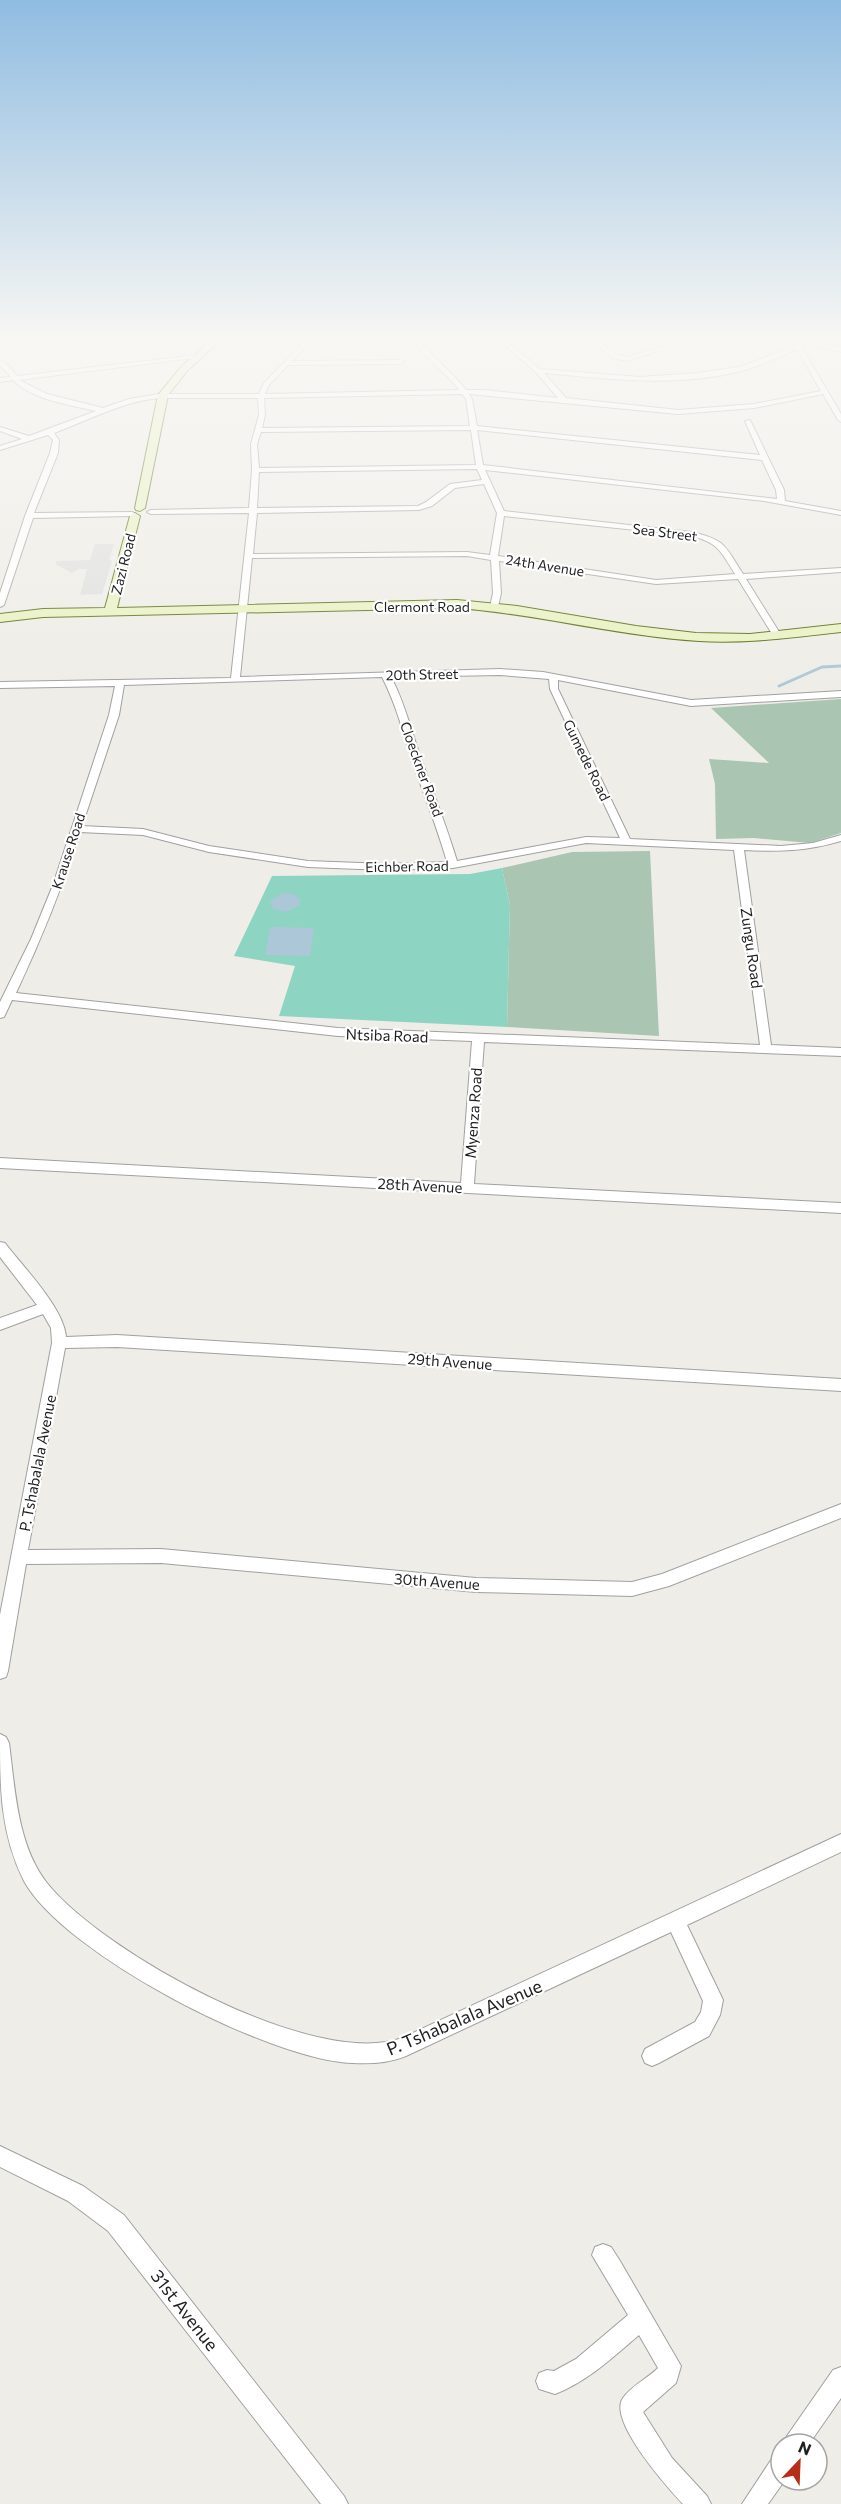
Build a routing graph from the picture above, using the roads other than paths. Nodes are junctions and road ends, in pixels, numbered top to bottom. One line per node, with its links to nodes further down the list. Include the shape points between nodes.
1 (52, 458): 14 (street)
2 (161, 458): 11 (street, Zazi Road)
3 (255, 458): 7 (street)
4 (478, 458): 6 (street)
5 (765, 458): 9 (street, via 780,490)
6 (480, 467): 7 (street); 8 (street); 9 (street)
7 (255, 470): 10 (street)
8 (485, 482): 10 (street, via 453,486 419,508); 12 (street)
9 (780, 501): 13 (street)
10 (252, 511): 11 (street); 15 (street)
11 (141, 512): 14 (street); 19 (street, Zazi Road); 23 (street, Zazi Road)
12 (501, 513): 16 (street); 18 (street, Sea Street, via 703,536 721,545)
13 (841, 513)
14 (29, 516): 20 (street)
15 (248, 556): 16 (street, 24th Avenue, via 458,553); 22 (street)
16 (494, 557): 18 (street, 24th Avenue, via 656,582); 21 (street)
17 (841, 570): 18 (street, 24th Avenue)
18 (741, 577): 26 (street, Sea Street)
19 (126, 603): 22 (street, Clermont Road); 23 (street, Clermont Road)
20 (0, 605)
21 (494, 607): 22 (street, Clermont Road, via 446,604); 26 (street, Clermont Road, via 696,637)
22 (242, 610): 29 (street)
23 (110, 613): 24 (street, Clermont Road, via 43,613)
24 (0, 618)
25 (841, 628): 26 (street, Clermont Road)
26 (777, 635)
27 (385, 675): 28 (street, 20th Street, via 501,672); 29 (street, 20th Street); 37 (street, Cloeckner Road, via 397,698)
28 (553, 677): 32 (street, 20th Street, via 692,703); 35 (street, Gumede Road, via 554,689)
29 (236, 680): 30 (street, 20th Street)
30 (120, 682): 31 (street, 20th Street); 33 (street, Krause Road, via 114,715)
31 (0, 685)
32 (841, 694)
33 (75, 829): 37 (street, Eichber Road, via 143,832 209,849 308,864); 38 (street, Krause Road, via 54,894)
34 (841, 838): 36 (street, Eichber Road, via 801,848)
35 (626, 841): 36 (street, Eichber Road); 37 (street, Eichber Road, via 575,841)
36 (740, 848): 41 (street, Zungu Road)
37 (453, 865)
38 (9, 996): 39 (street, Krause Road); 40 (street, Ntsiba Road, via 285,1028)
39 (0, 1014)
40 (478, 1038): 41 (street, Ntsiba Road); 44 (street, Myenza Road)
41 (766, 1049): 42 (street, Ntsiba Road)
42 (841, 1052)
43 (0, 1163): 44 (street, 28th Avenue)
44 (467, 1188): 45 (street, 28th Avenue)
45 (841, 1208)
46 (0, 1247): 47 (street)
47 (46, 1307): 48 (street); 49 (street, P. Tshabalala Avenue, via 58,1328)
48 (0, 1324)
49 (59, 1343): 50 (street, 29th Avenue, via 140,1342); 52 (street, P. Tshabalala Avenue)
50 (841, 1385)
51 (841, 1511): 52 (street, 30th Avenue, via 663,1581 615,1590 476,1585 161,1556)
52 (19, 1557): 53 (street, P. Tshabalala Avenue)
53 (0, 1671)
54 (0, 1743): 56 (street, P. Tshabalala Avenue, via 27,1869 54,1905 126,1961 175,1991 320,2049 350,2055 391,2052)
55 (841, 1842): 56 (street, P. Tshabalala Avenue)
56 (675, 1920): 57 (street, via 713,2000 702,2029)
57 (652, 2056)
58 (0, 2156): 65 (street, 31st Avenue, via 58,2182 98,2206 116,2223)
59 (603, 2255): 60 (street)
60 (641, 2319): 62 (street, via 584,2367 555,2383); 66 (street, via 670,2371 632,2406 632,2415 664,2466)
61 (841, 2378): 63 (street)
62 (547, 2381)
63 (803, 2432)
64 (769, 2482): 67 (street)
65 (336, 2504)
66 (699, 2504)
67 (754, 2504)

